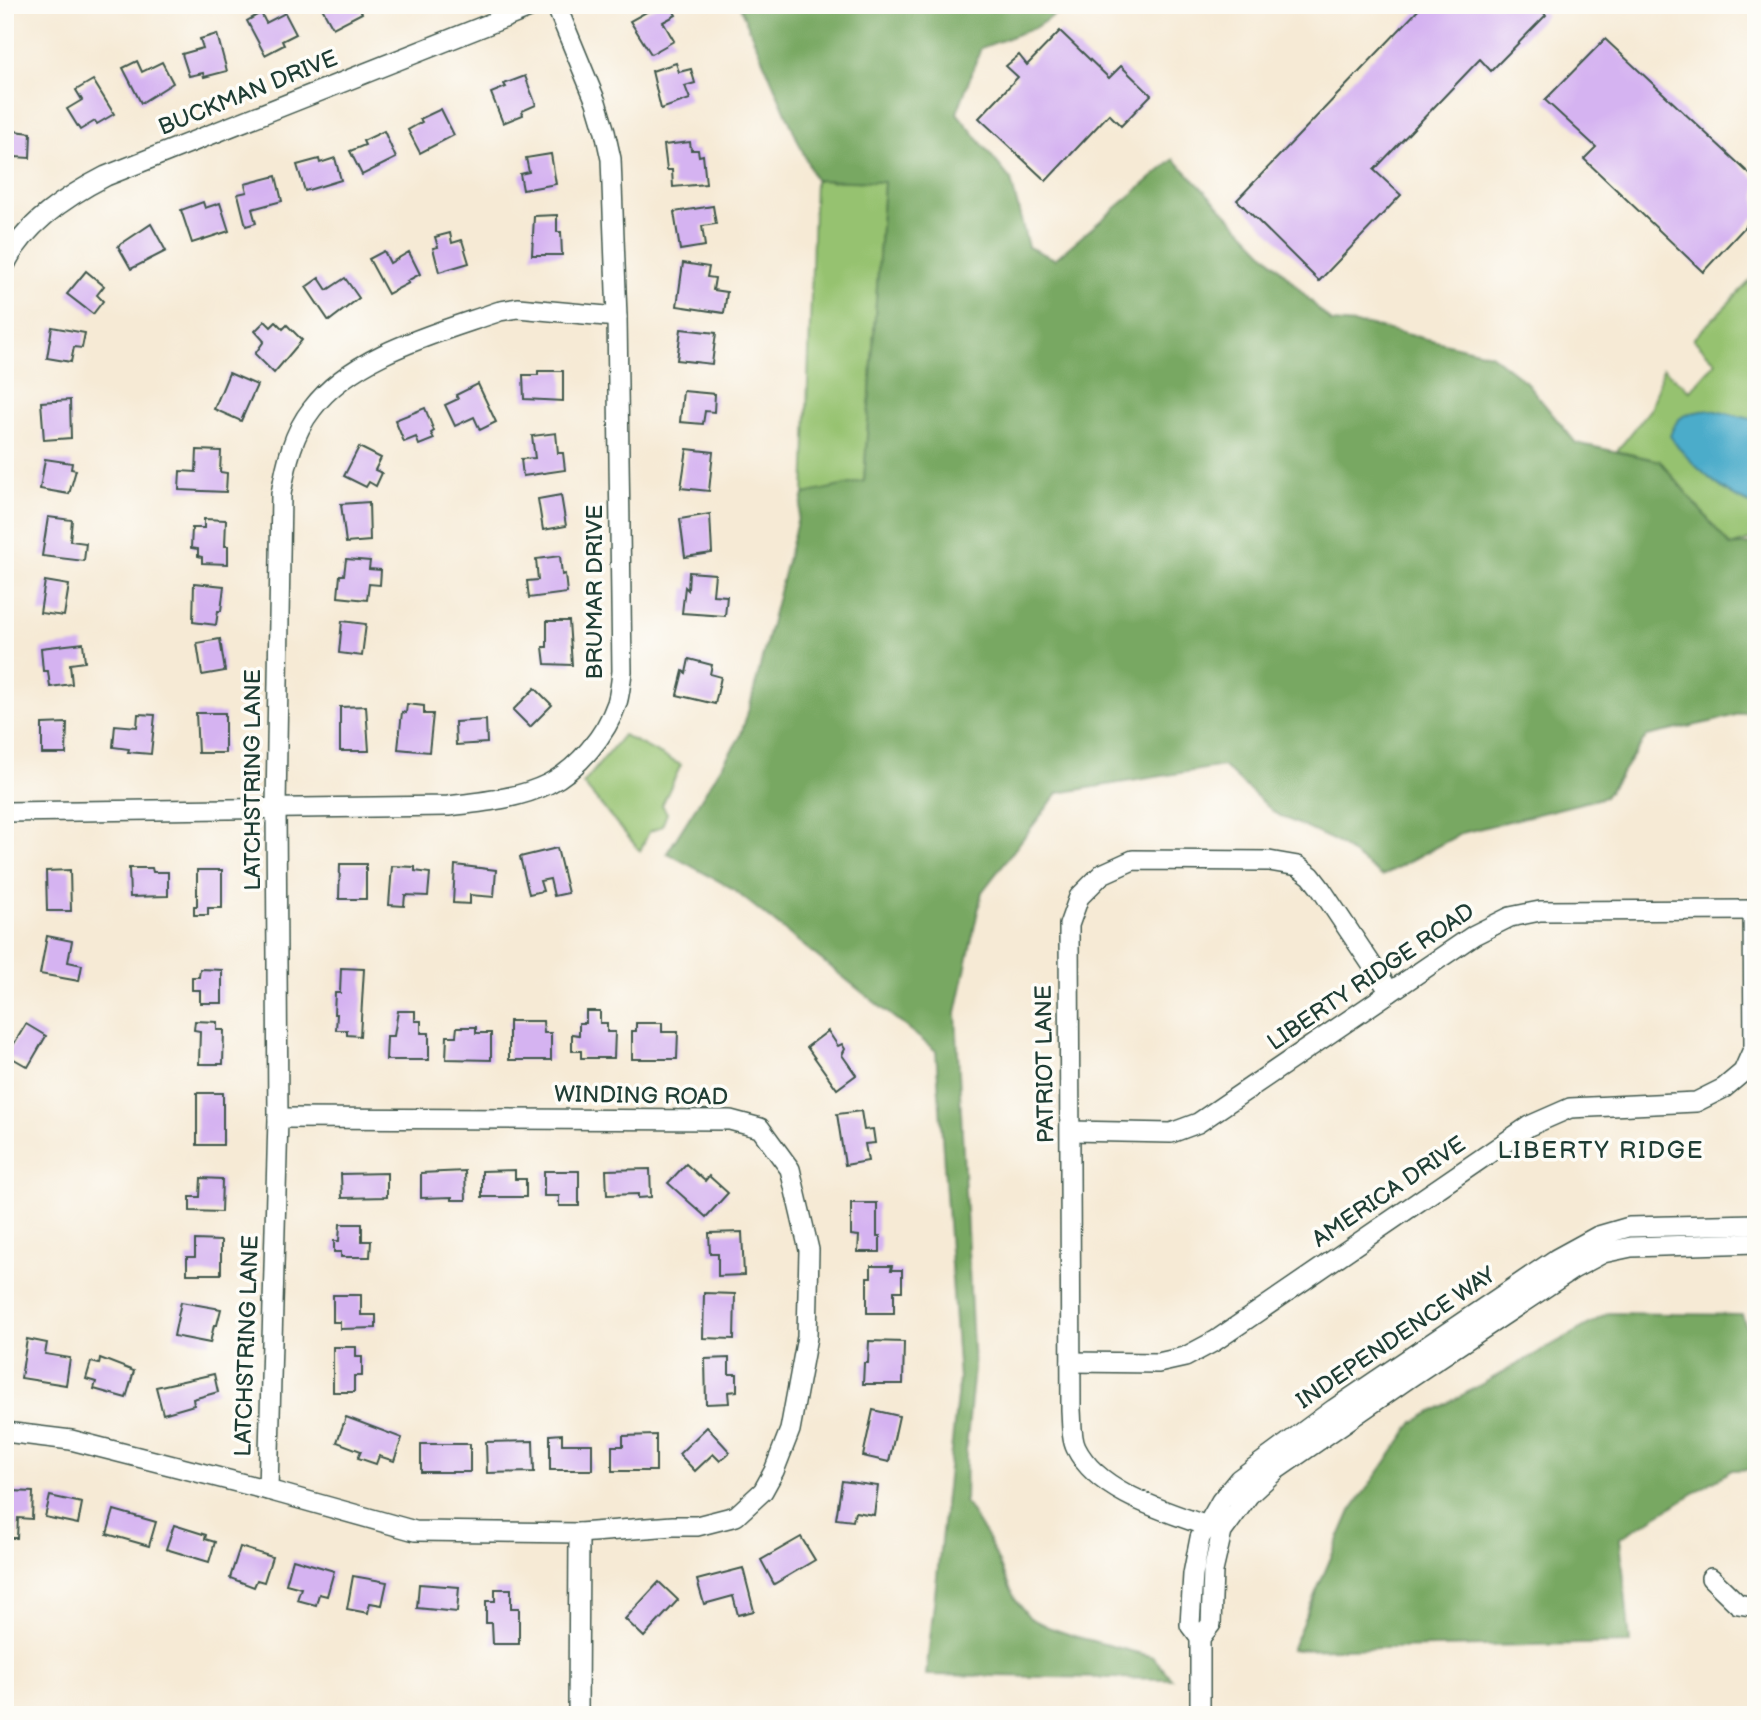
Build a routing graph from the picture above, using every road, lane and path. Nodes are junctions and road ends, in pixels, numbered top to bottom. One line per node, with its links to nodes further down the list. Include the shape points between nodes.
1 (537, 5): 3 (street, BUCKMAN DRIVE, via 106,176 58,203)
2 (556, 5): 5 (street, BRUMAR DRIVE, via 596,102 611,159)
3 (9, 244): 4 (street, BUCKMAN DRIVE)
4 (5, 265)
5 (617, 317): 6 (street, LATCHSTRING LANE, via 518,308 500,311 360,365 311,409 290,453 281,494); 6 (street, BRUMAR DRIVE, via 622,671 609,722 565,773 548,784 491,801 449,806)
6 (276, 807): 7 (street, BRUMAR DRIVE); 10 (street, LATCHSTRING LANE)
7 (5, 812)
8 (1755, 909): 9 (street, LIBERTY RIDGE ROAD, via 1540,911 1510,917 1474,935); 14 (street, AMERICA DRIVE, via 1754,1047 1743,1072 1724,1088 1696,1102 1570,1108 1530,1126 1185,1357 1158,1363)
9 (1390, 992): 11 (street, LIBERTY RIDGE ROAD, via 1198,1123 1171,1133); 11 (street, PATRIOT LANE, via 1321,889 1298,866 1269,861 1133,860 1102,874 1079,897 1069,925)
10 (278, 1118): 16 (street, LATCHSTRING LANE); 18 (street, WINDING ROAD, via 730,1120 760,1129 774,1146 790,1169 809,1250 807,1337 790,1430 774,1471 750,1505 718,1522)
11 (1071, 1131): 14 (street, PATRIOT LANE)
12 (1756, 1224): 17 (street, INDEPENDENCE WAY, via 1640,1227 1598,1236 1556,1259 1238,1479)
13 (1756, 1243): 17 (street, INDEPENDENCE WAY, via 1603,1252 1276,1471)
14 (1071, 1362): 17 (street, PATRIOT LANE, via 1075,1446 1086,1462 1131,1496)
15 (5, 1432): 16 (street, WINDING ROAD, via 71,1440)
16 (268, 1490): 18 (street, WINDING ROAD, via 415,1531)
17 (1214, 1529): 22 (street, INDEPENDENCE WAY, via 1200,1538 1190,1625 1200,1639)
18 (579, 1534): 21 (street)
19 (1711, 1578): 20 (street, via 1738,1604)
20 (1756, 1607)
21 (578, 1715)
22 (1200, 1715)

